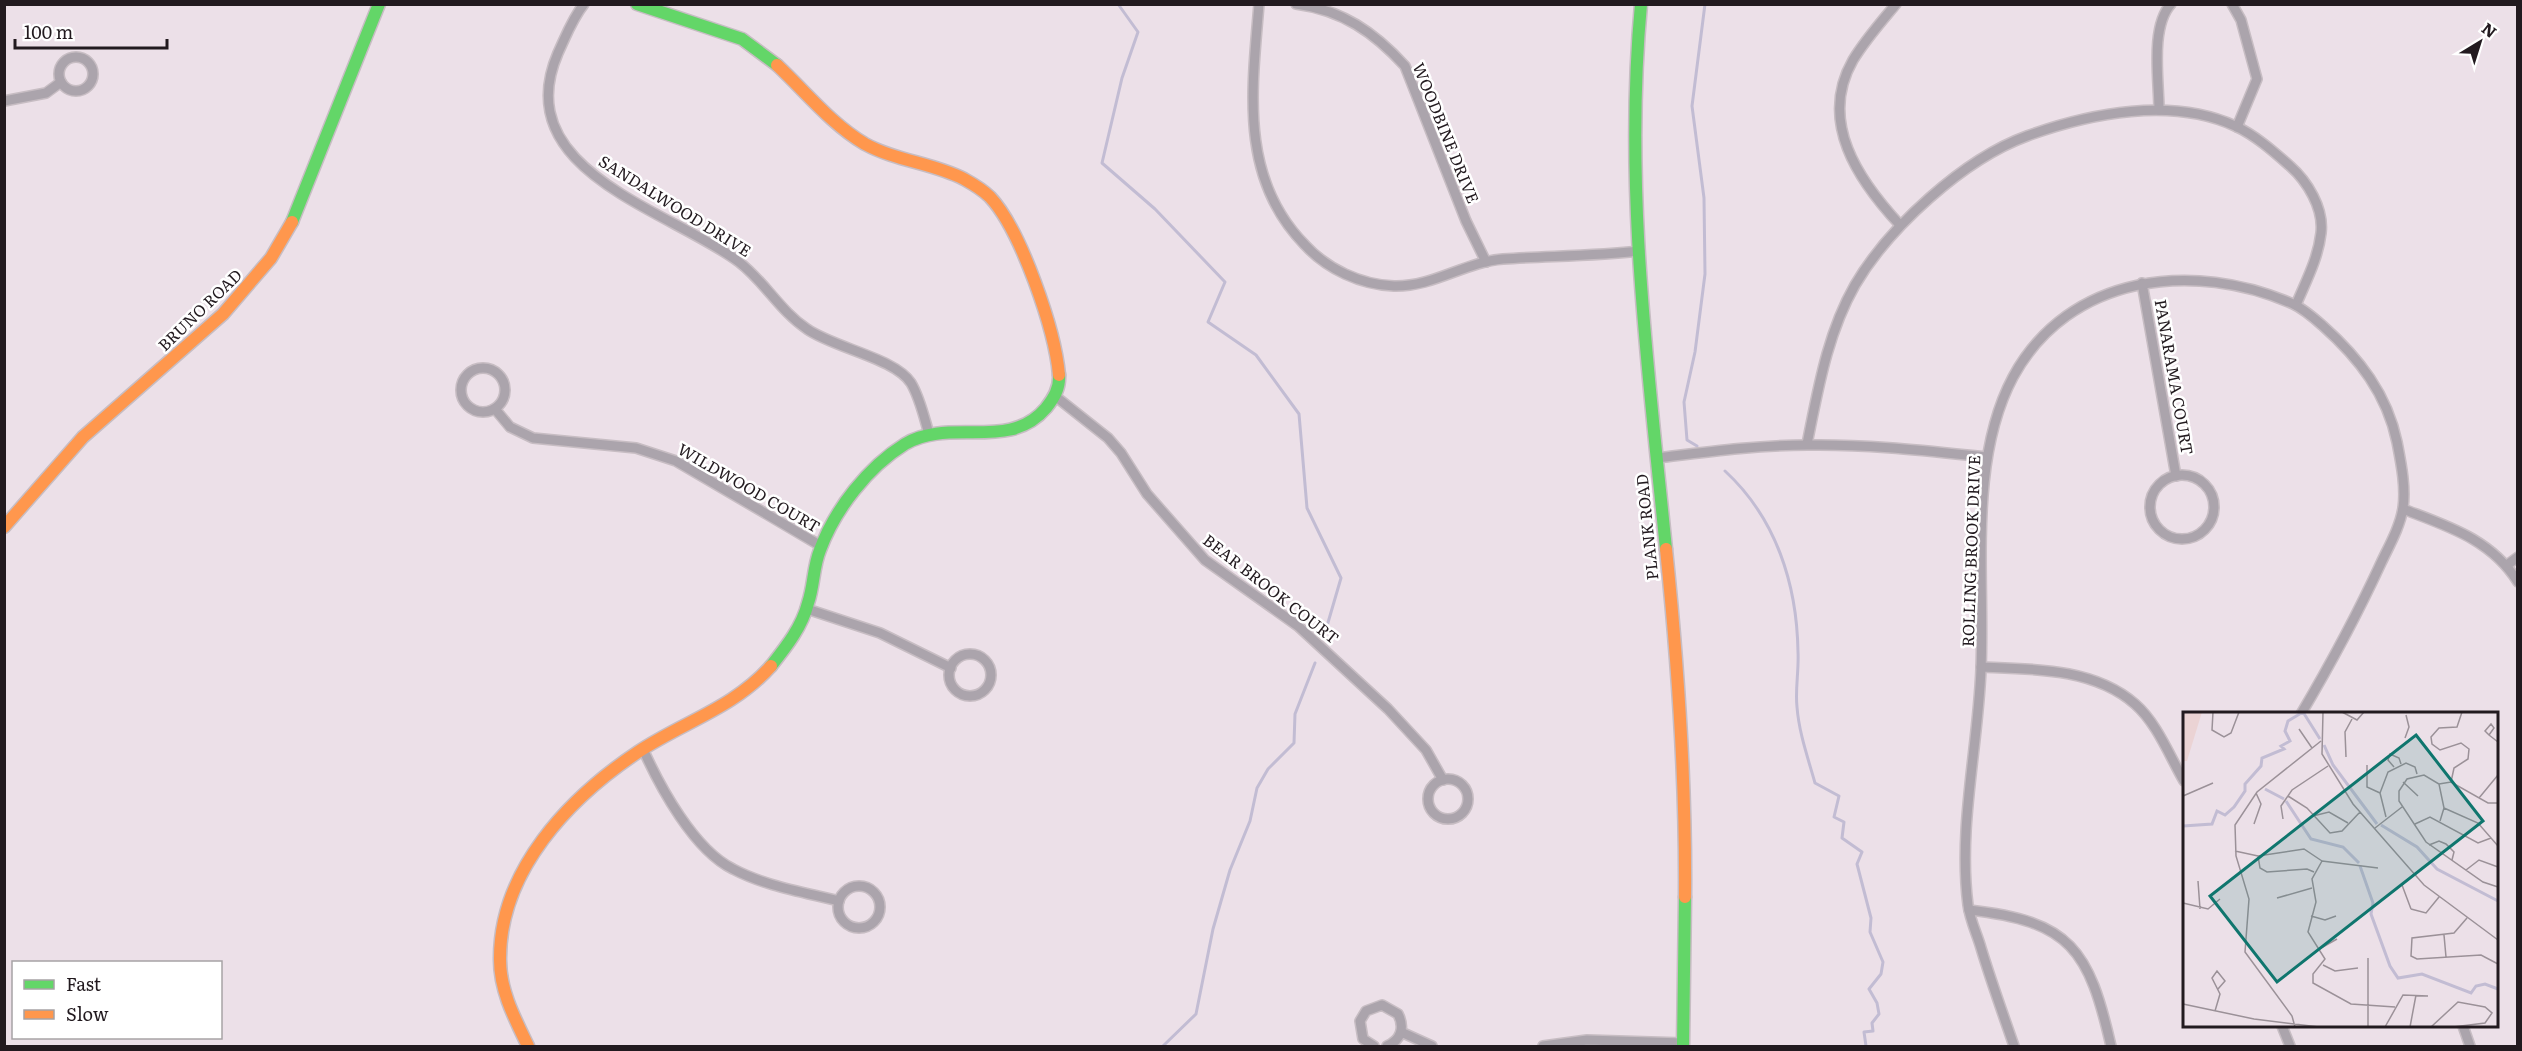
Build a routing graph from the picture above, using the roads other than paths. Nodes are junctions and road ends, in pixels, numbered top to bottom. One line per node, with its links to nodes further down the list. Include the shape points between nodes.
1 (379, 4): 27 (street, BRUNO ROAD, via 291,226 275,253 233,305 81,439)
2 (584, 4): 21 (street, SANDALWOOD DRIVE, via 569,27 549,80 547,109 570,153 596,177 640,206 739,262 805,328 827,342 898,370 910,382)
3 (637, 4): 19 (street, via 750,43 783,68 849,135 872,148 956,176 976,185 994,200 1047,319 1059,378)
4 (1260, 4): 16 (street, via 1254,135 1266,187 1291,231 1331,267 1374,283 1409,286)
5 (1296, 4): 16 (street, WOODBINE DRIVE, via 1320,7 1365,28 1404,66)
6 (1641, 4): 15 (street, PLANK ROAD, via 1634,144)
7 (1896, 4): 14 (street, via 1861,47 1840,98 1844,139 1854,168)
8 (2171, 4): 12 (street, via 2158,32)
9 (2232, 4): 13 (street, via 2241,20 2257,80)
10 (61, 82): 11 (street, via 46,93)
11 (4, 101)
12 (2159, 110): 13 (street, via 2210,117); 14 (street, via 2088,118 2026,136 1976,164 1919,205)
13 (2237, 126): 18 (street, via 2301,176 2316,202 2322,230 2316,261)
14 (1900, 225): 22 (street, via 1856,282 1843,307 1821,372)
15 (1640, 251): 16 (street); 24 (street, PLANK ROAD)
16 (1486, 262)
17 (2142, 283): 18 (street, ROLLING BROOK DRIVE, via 2184,279 2217,282); 23 (street, ROLLING BROOK DRIVE, via 2097,299 2059,323 2035,347 2014,374 2001,402); 25 (street, PANARAMA COURT)
18 (2296, 305): 26 (street, ROLLING BROOK DRIVE, via 2343,343 2374,382 2394,426 2402,468)
19 (1055, 396): 21 (street, via 1039,416 1017,430); 38 (street, BEAR BROOK COURT, via 1108,438 1147,494 1205,560 1298,626 1388,709 1426,750)
20 (495, 409): 20 (street, via 476,411 463,398 462,385 474,370 486,368 501,377 505,394); 28 (street, WILDWOOD COURT, via 510,427 533,438 636,448 676,462)
21 (929, 434): 28 (street, via 899,449 872,472 839,513)
22 (1807, 444): 23 (street); 24 (street, via 1730,448)
23 (1987, 457): 33 (street, ROLLING BROOK DRIVE, via 1980,595)
24 (1656, 458): 44 (street, PLANK ROAD, via 1674,624 1686,816)
25 (2176, 476): 25 (street, PANARAMA COURT, via 2200,480 2214,501 2209,525 2189,539 2165,534 2151,514 2155,489)
26 (2403, 509): 30 (street, via 2481,542); 35 (street, ROLLING BROOK DRIVE, via 2374,578)
27 (4, 527)
28 (821, 546): 32 (street)
29 (2517, 558): 30 (street)
30 (2507, 566): 31 (street)
31 (2517, 582)
32 (807, 609): 34 (street, via 880,633); 36 (street, via 769,668 744,692)
33 (1981, 667): 37 (street, via 2081,676 2110,689 2135,704 2155,729); 40 (street, ROLLING BROOK DRIVE, via 1968,807 1965,870)
34 (951, 668): 34 (street, via 963,656 981,657 989,666 990,684 977,695 960,693 950,679)
35 (2302, 712)
36 (643, 749): 39 (street, via 685,822 730,868); 45 (street, via 570,804 533,852 506,908 500,972 506,998)
37 (2183, 779)
38 (1443, 780): 38 (street, BEAR BROOK COURT, via 1455,781 1467,794 1463,812 1453,819 1440,818 1429,804 1433,786)
39 (838, 901): 39 (street, via 845,890 863,886 877,897 878,915 871,924 855,927 841,917)
40 (1969, 910): 50 (street, ROLLING BROOK DRIVE); 51 (street, via 2033,921 2062,937 2076,952 2101,1002)
41 (2282, 1027): 52 (street)
42 (2463, 1027): 53 (street)
43 (1401, 1032): 46 (street, via 1401,1020 1394,1010 1383,1005 1371,1007 1362,1016 1359,1027 1363,1039); 47 (street); 48 (street)
44 (1683, 1045): 49 (street, via 1587,1040)
45 (528, 1047)
46 (1374, 1047)
47 (1387, 1047)
48 (1432, 1047)
49 (1542, 1047)
50 (2014, 1047)
51 (2111, 1047)
52 (2290, 1047)
53 (2470, 1047)

